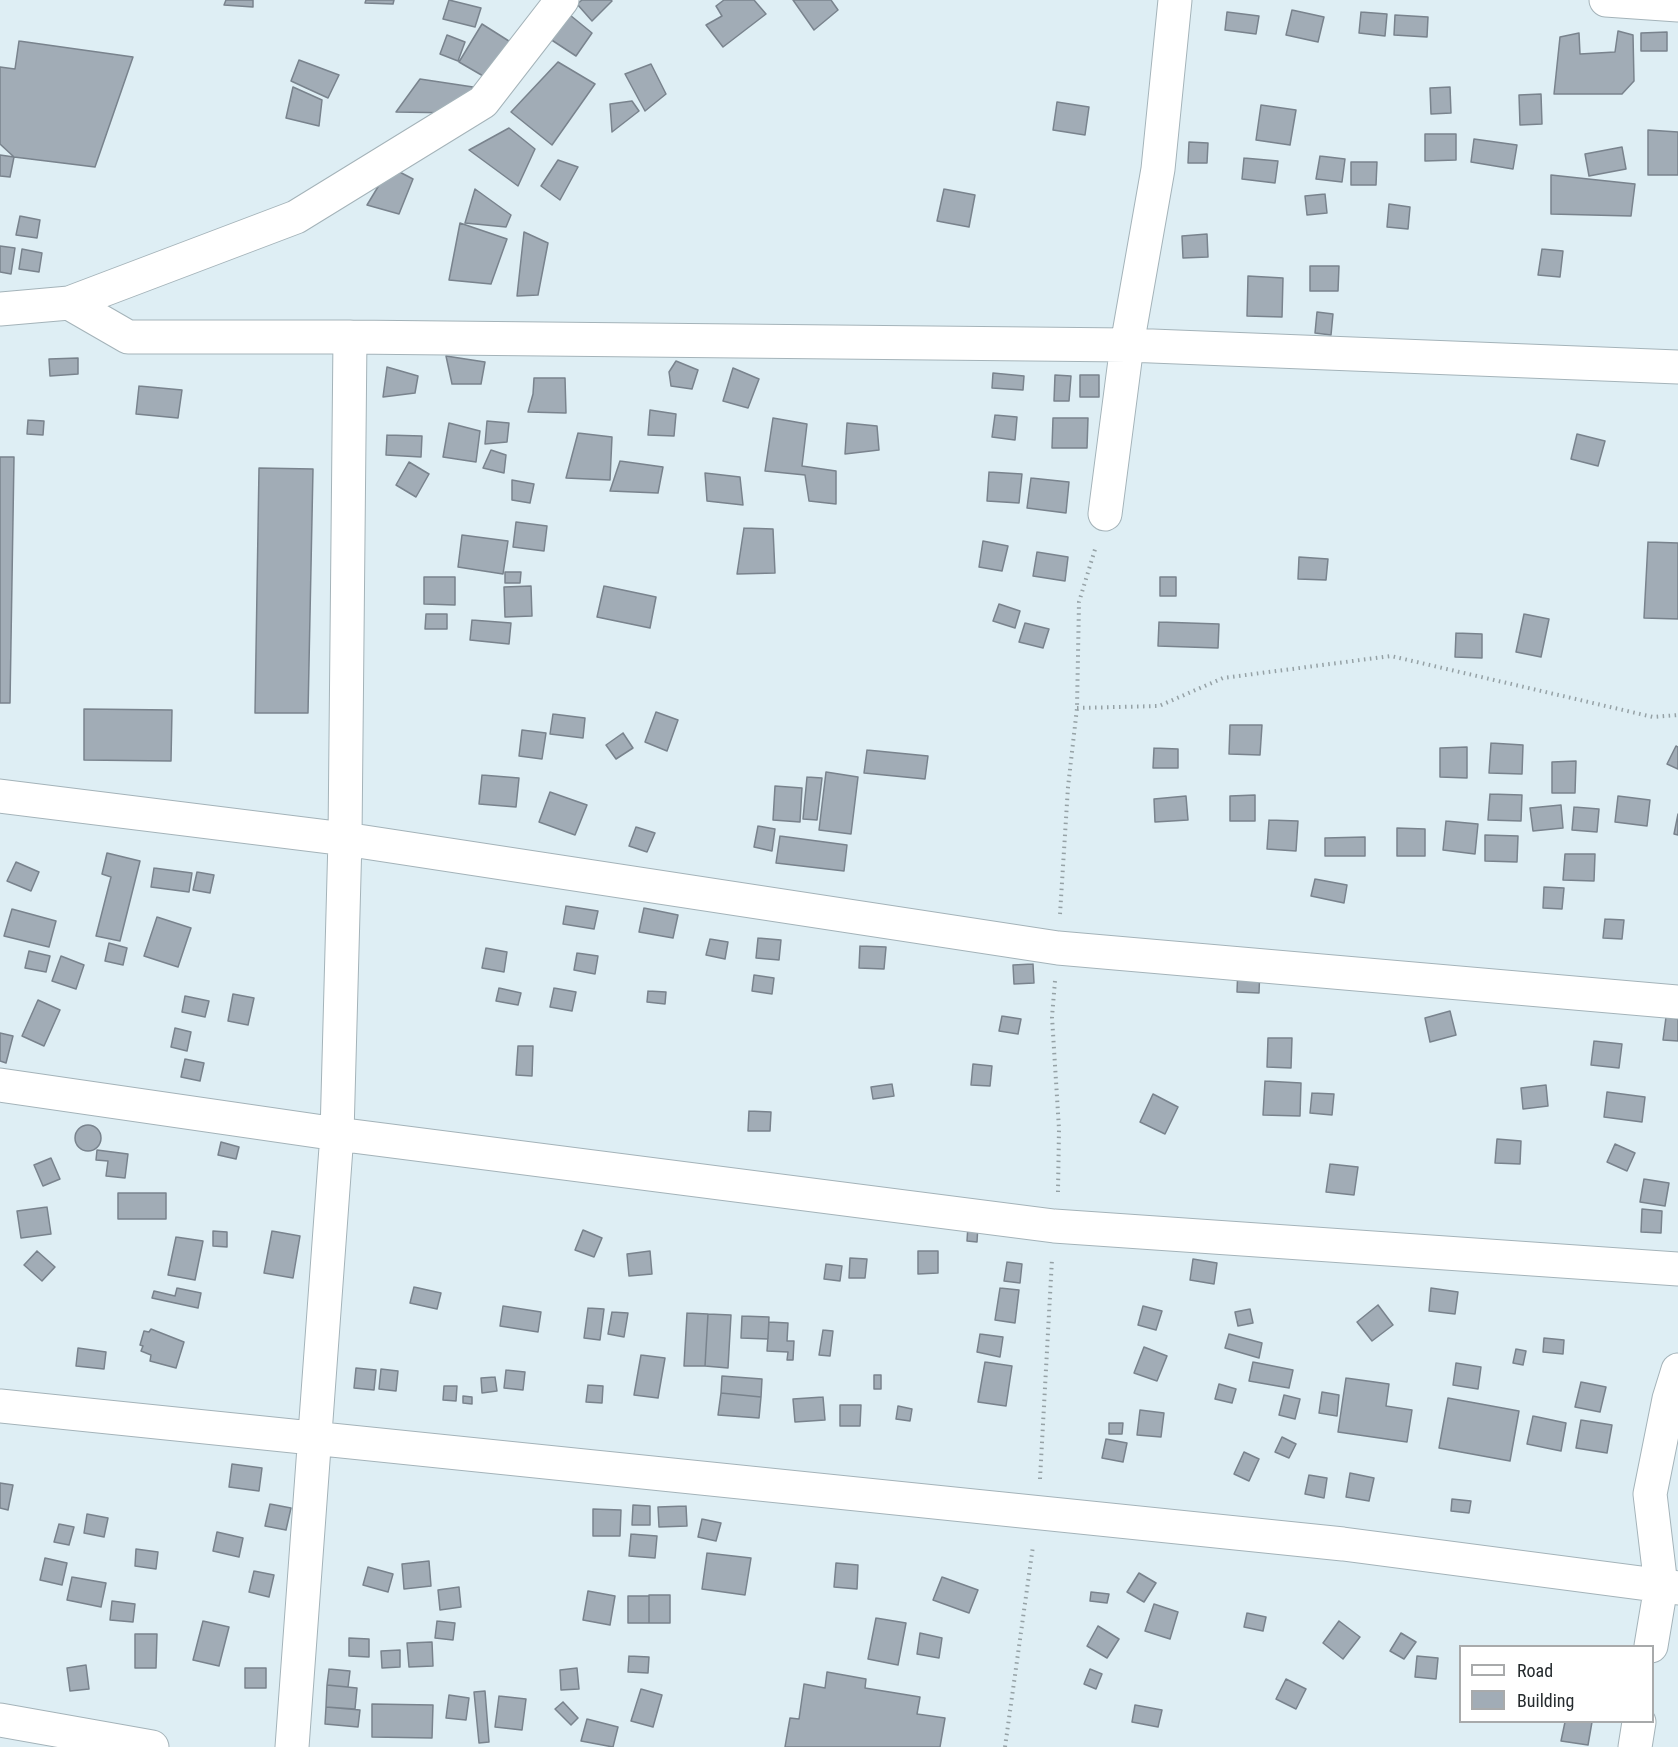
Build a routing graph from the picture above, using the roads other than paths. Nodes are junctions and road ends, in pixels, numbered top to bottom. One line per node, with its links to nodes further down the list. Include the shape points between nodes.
1 (562, 0): 5 (street, via 483,102 296,217)
2 (1175, 0): 8 (street, via 1158,168)
3 (1606, 0): 4 (street)
4 (1678, 5)
5 (69, 303): 6 (street); 7 (street, via 128,337)
6 (0, 309)
7 (350, 337): 8 (street); 12 (street)
8 (1127, 345): 9 (street); 10 (street)
9 (1678, 367)
10 (1105, 514)
11 (0, 796): 12 (street)
12 (345, 839): 13 (street, via 1058,948); 15 (street)
13 (1678, 1002)
14 (0, 1085): 15 (street)
15 (337, 1134): 16 (street, via 1054,1226); 19 (street)
16 (1678, 1269)
17 (1678, 1370): 20 (street, via 1650,1494)
18 (0, 1406): 19 (street)
19 (315, 1439): 20 (street, via 1343,1544); 25 (street)
20 (1670, 1587): 21 (street)
21 (1652, 1645)
22 (0, 1720): 24 (street)
23 (1639, 1723): 26 (street)
24 (152, 1747)
25 (292, 1747)
26 (1635, 1747)

